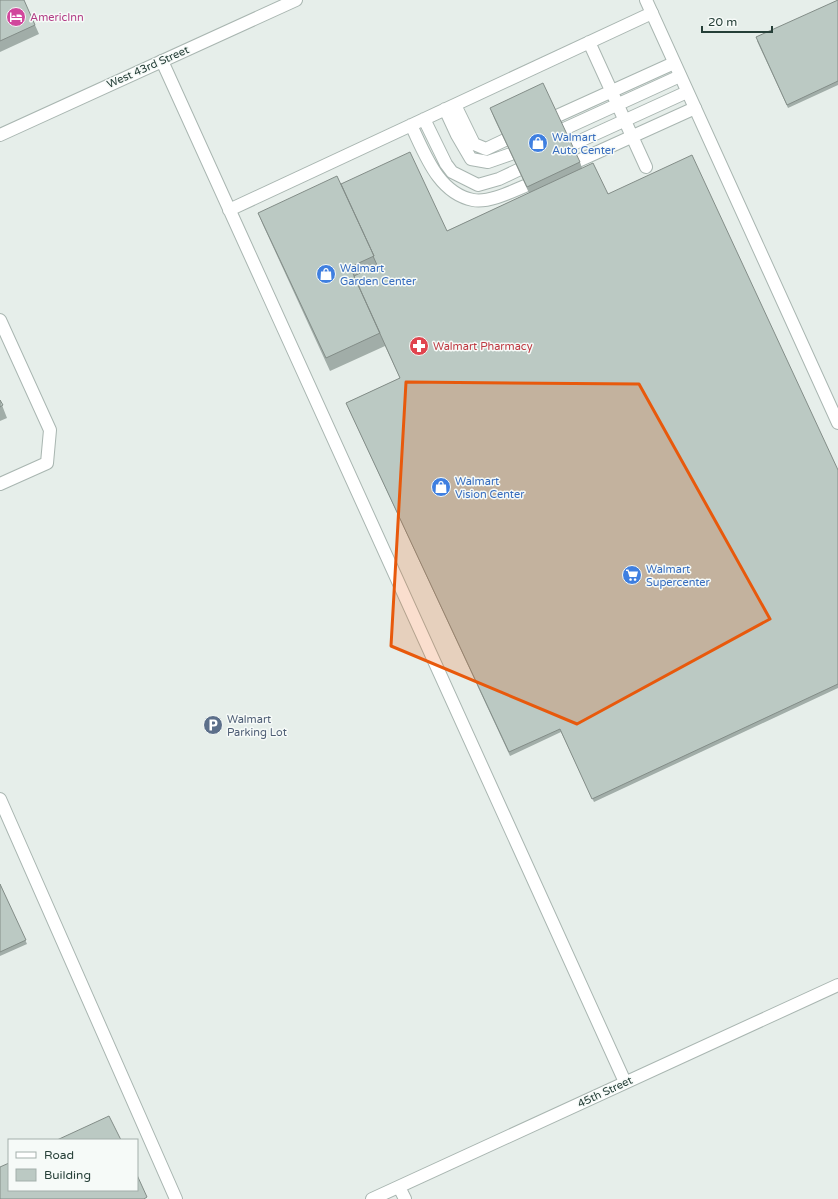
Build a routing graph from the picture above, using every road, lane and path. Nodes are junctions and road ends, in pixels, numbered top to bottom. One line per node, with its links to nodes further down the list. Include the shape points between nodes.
1 (296, 0): 5 (street, West 43rd Street)
2 (646, 0): 3 (street)
3 (652, 13): 4 (street); 6 (street)
4 (589, 42): 8 (street); 11 (street)
5 (162, 61): 18 (street, West 43rd Street); 27 (street)
6 (674, 62): 7 (street); 8 (street)
7 (680, 76): 9 (street); 10 (street)
8 (612, 91): 10 (street); 13 (street)
9 (687, 92): 12 (street); 15 (street)
10 (618, 105): 15 (street); 17 (street)
11 (450, 107): 14 (street); 20 (street, via 474,144 486,149); 22 (street, via 456,135 471,159 488,162)
12 (695, 108): 19 (street); 29 (street)
13 (558, 116)
14 (424, 119): 16 (street); 25 (street, via 452,172 478,185)
15 (625, 121): 19 (street); 21 (street)
16 (412, 125): 26 (street, via 430,165 446,188 473,200 499,197); 27 (street)
17 (564, 129)
18 (0, 135)
19 (632, 136): 23 (street); 24 (street)
20 (505, 140)
21 (571, 145)
22 (511, 154)
23 (578, 161)
24 (646, 167)
25 (518, 170)
26 (525, 186)
27 (229, 210): 33 (street)
28 (0, 320): 30 (street, via 50,430 47,463)
29 (838, 423)
30 (0, 484)
31 (0, 799): 35 (street)
32 (838, 985): 33 (street, 45th Street)
33 (625, 1082): 34 (street, 45th Street)
34 (399, 1186): 36 (street, 45th Street); 37 (street)
35 (176, 1199)
36 (372, 1199)
37 (405, 1199)

